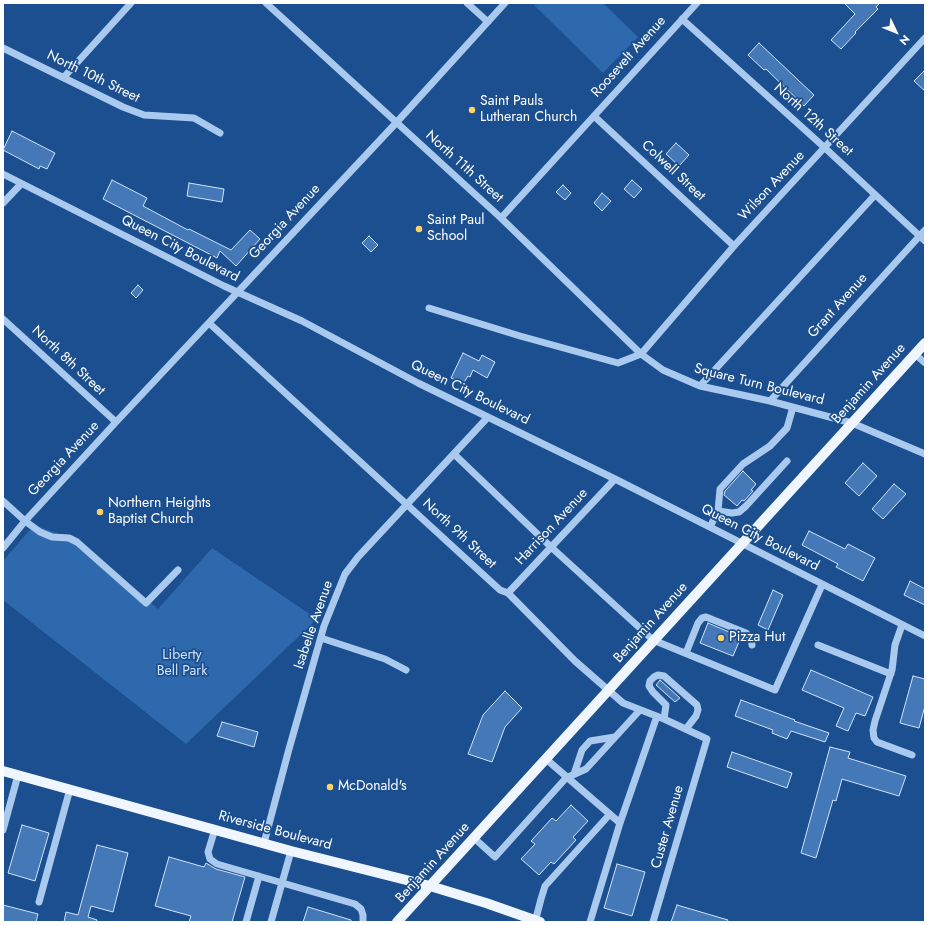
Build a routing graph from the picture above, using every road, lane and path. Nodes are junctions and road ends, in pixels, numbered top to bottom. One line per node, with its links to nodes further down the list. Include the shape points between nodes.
1 (131, 3): 10 (street)
2 (266, 3): 12 (street, North 11th Street)
3 (468, 3): 7 (street)
4 (505, 3): 7 (street, Georgia Avenue)
5 (697, 3): 6 (street, Roosevelt Avenue)
6 (682, 19): 11 (street, Roosevelt Avenue); 14 (street, North 12th Street)
7 (488, 22): 12 (street, Georgia Avenue)
8 (925, 38): 14 (street, Wilson Avenue)
9 (3, 48): 10 (street, North 10th Street)
10 (64, 77): 13 (street, North 10th Street, via 144,115 194,118)
11 (594, 116): 19 (street, Roosevelt Avenue); 22 (street, Colwell Street)
12 (396, 123): 19 (street, North 11th Street); 23 (street, Georgia Avenue)
13 (220, 133)
14 (825, 148): 17 (street, North 12th Street); 22 (street, Wilson Avenue)
15 (3, 174): 16 (street, Queen City Boulevard)
16 (22, 184): 18 (street); 23 (street, Queen City Boulevard)
17 (875, 195): 21 (street, North 12th Street); 31 (street)
18 (3, 203)
19 (501, 218): 28 (street, North 11th Street)
20 (925, 230): 21 (street, Grant Avenue)
21 (922, 238): 32 (street, Grant Avenue)
22 (734, 246): 28 (street, Wilson Avenue)
23 (237, 292): 26 (street, Georgia Avenue); 34 (street, Queen City Boulevard, via 302,321)
24 (429, 308): 28 (street, via 618,363)
25 (3, 319): 35 (street, North 8th Street)
26 (209, 323): 35 (street, Georgia Avenue); 42 (street, North 9th Street)
27 (925, 343): 29 (main road, Benjamin Avenue)
28 (641, 354): 31 (street, Square Turn Boulevard, via 663,370)
29 (915, 354): 30 (street); 36 (main road, Benjamin Avenue)
30 (925, 363)
31 (700, 386): 32 (street, Square Turn Boulevard)
32 (770, 401): 33 (street, Square Turn Boulevard)
33 (794, 407): 36 (street, Square Turn Boulevard); 43 (street, via 787,428 770,446 743,464 720,489)
34 (488, 417): 37 (street, Isabelle Avenue); 40 (street, Queen City Boulevard)
35 (116, 422): 44 (street, Georgia Avenue)
36 (852, 424): 38 (street, Square Turn Boulevard); 46 (main road, Benjamin Avenue)
37 (454, 454): 42 (street, Isabelle Avenue); 47 (street)
38 (925, 454)
39 (787, 461): 43 (street, via 739,512)
40 (615, 479): 45 (street, Queen City Boulevard); 47 (street, Harrison Avenue)
41 (3, 501): 44 (street)
42 (407, 505): 51 (street, North 9th Street, via 500,590); 54 (street, Isabelle Avenue, via 345,574)
43 (718, 512): 45 (street)
44 (25, 521): 48 (street, Georgia Avenue); 49 (street, via 52,537 69,538 77,542 146,603)
45 (710, 527): 46 (street, Queen City Boulevard)
46 (741, 544): 50 (street, Queen City Boulevard); 55 (main road, Benjamin Avenue)
47 (551, 547): 51 (street, Harrison Avenue); 55 (street)
48 (3, 548)
49 (178, 570)
50 (822, 585): 52 (street, Queen City Boulevard); 58 (street, via 775,690)
51 (508, 593): 61 (street, North 9th Street)
52 (902, 625): 53 (street, Queen City Boulevard); 60 (street, via 895,646)
53 (925, 636)
54 (321, 638): 59 (street, via 385,659); 79 (street, Isabelle Avenue)
55 (653, 640): 58 (street); 61 (main road, Benjamin Avenue)
56 (752, 645): 58 (street, via 751,638 746,633 706,617 698,623)
57 (818, 645): 60 (street)
58 (686, 654)
59 (406, 670)
60 (891, 674): 67 (street, via 875,721 874,738 877,742)
61 (609, 691): 62 (street, North 9th Street, via 623,703); 68 (main road, Benjamin Avenue)
62 (640, 710): 63 (street, North 9th Street); 65 (street)
63 (660, 717): 64 (street, North 9th Street); 64 (street, via 666,705 649,686 650,681 658,675 664,676 697,705 696,716); 75 (street)
64 (686, 730): 66 (street, North 9th Street)
65 (615, 737): 70 (street, via 586,769); 70 (street, via 590,741 582,750)
66 (707, 739): 91 (street, Custer Avenue)
67 (912, 755)
68 (546, 759): 72 (street); 78 (main road, Benjamin Avenue)
69 (3, 771): 71 (main road, Riverside Boulevard)
70 (574, 774): 72 (street)
71 (18, 775): 73 (main road, Riverside Boulevard); 76 (street)
72 (566, 778): 74 (street); 78 (street, via 495,857)
73 (70, 789): 77 (main road, Riverside Boulevard); 84 (street)
74 (610, 814): 75 (street); 89 (street, via 545,886 540,899)
75 (620, 823): 90 (street)
76 (3, 830)
77 (215, 830): 79 (main road, Riverside Boulevard); 81 (street, via 208,852 210,858 218,864)
78 (474, 838): 83 (main road, Benjamin Avenue)
79 (264, 843): 80 (main road, Riverside Boulevard)
80 (291, 851): 82 (street); 83 (main road, Riverside Boulevard)
81 (258, 876): 82 (street); 85 (street)
82 (282, 882): 86 (street); 87 (street, via 355,904 361,909)
83 (430, 886): 88 (main road, Benjamin Avenue); 89 (main road, Riverside Boulevard)
84 (39, 902)
85 (246, 922)
86 (271, 922)
87 (363, 922)
88 (397, 922)
89 (537, 922)
90 (590, 922)
91 (653, 922)

